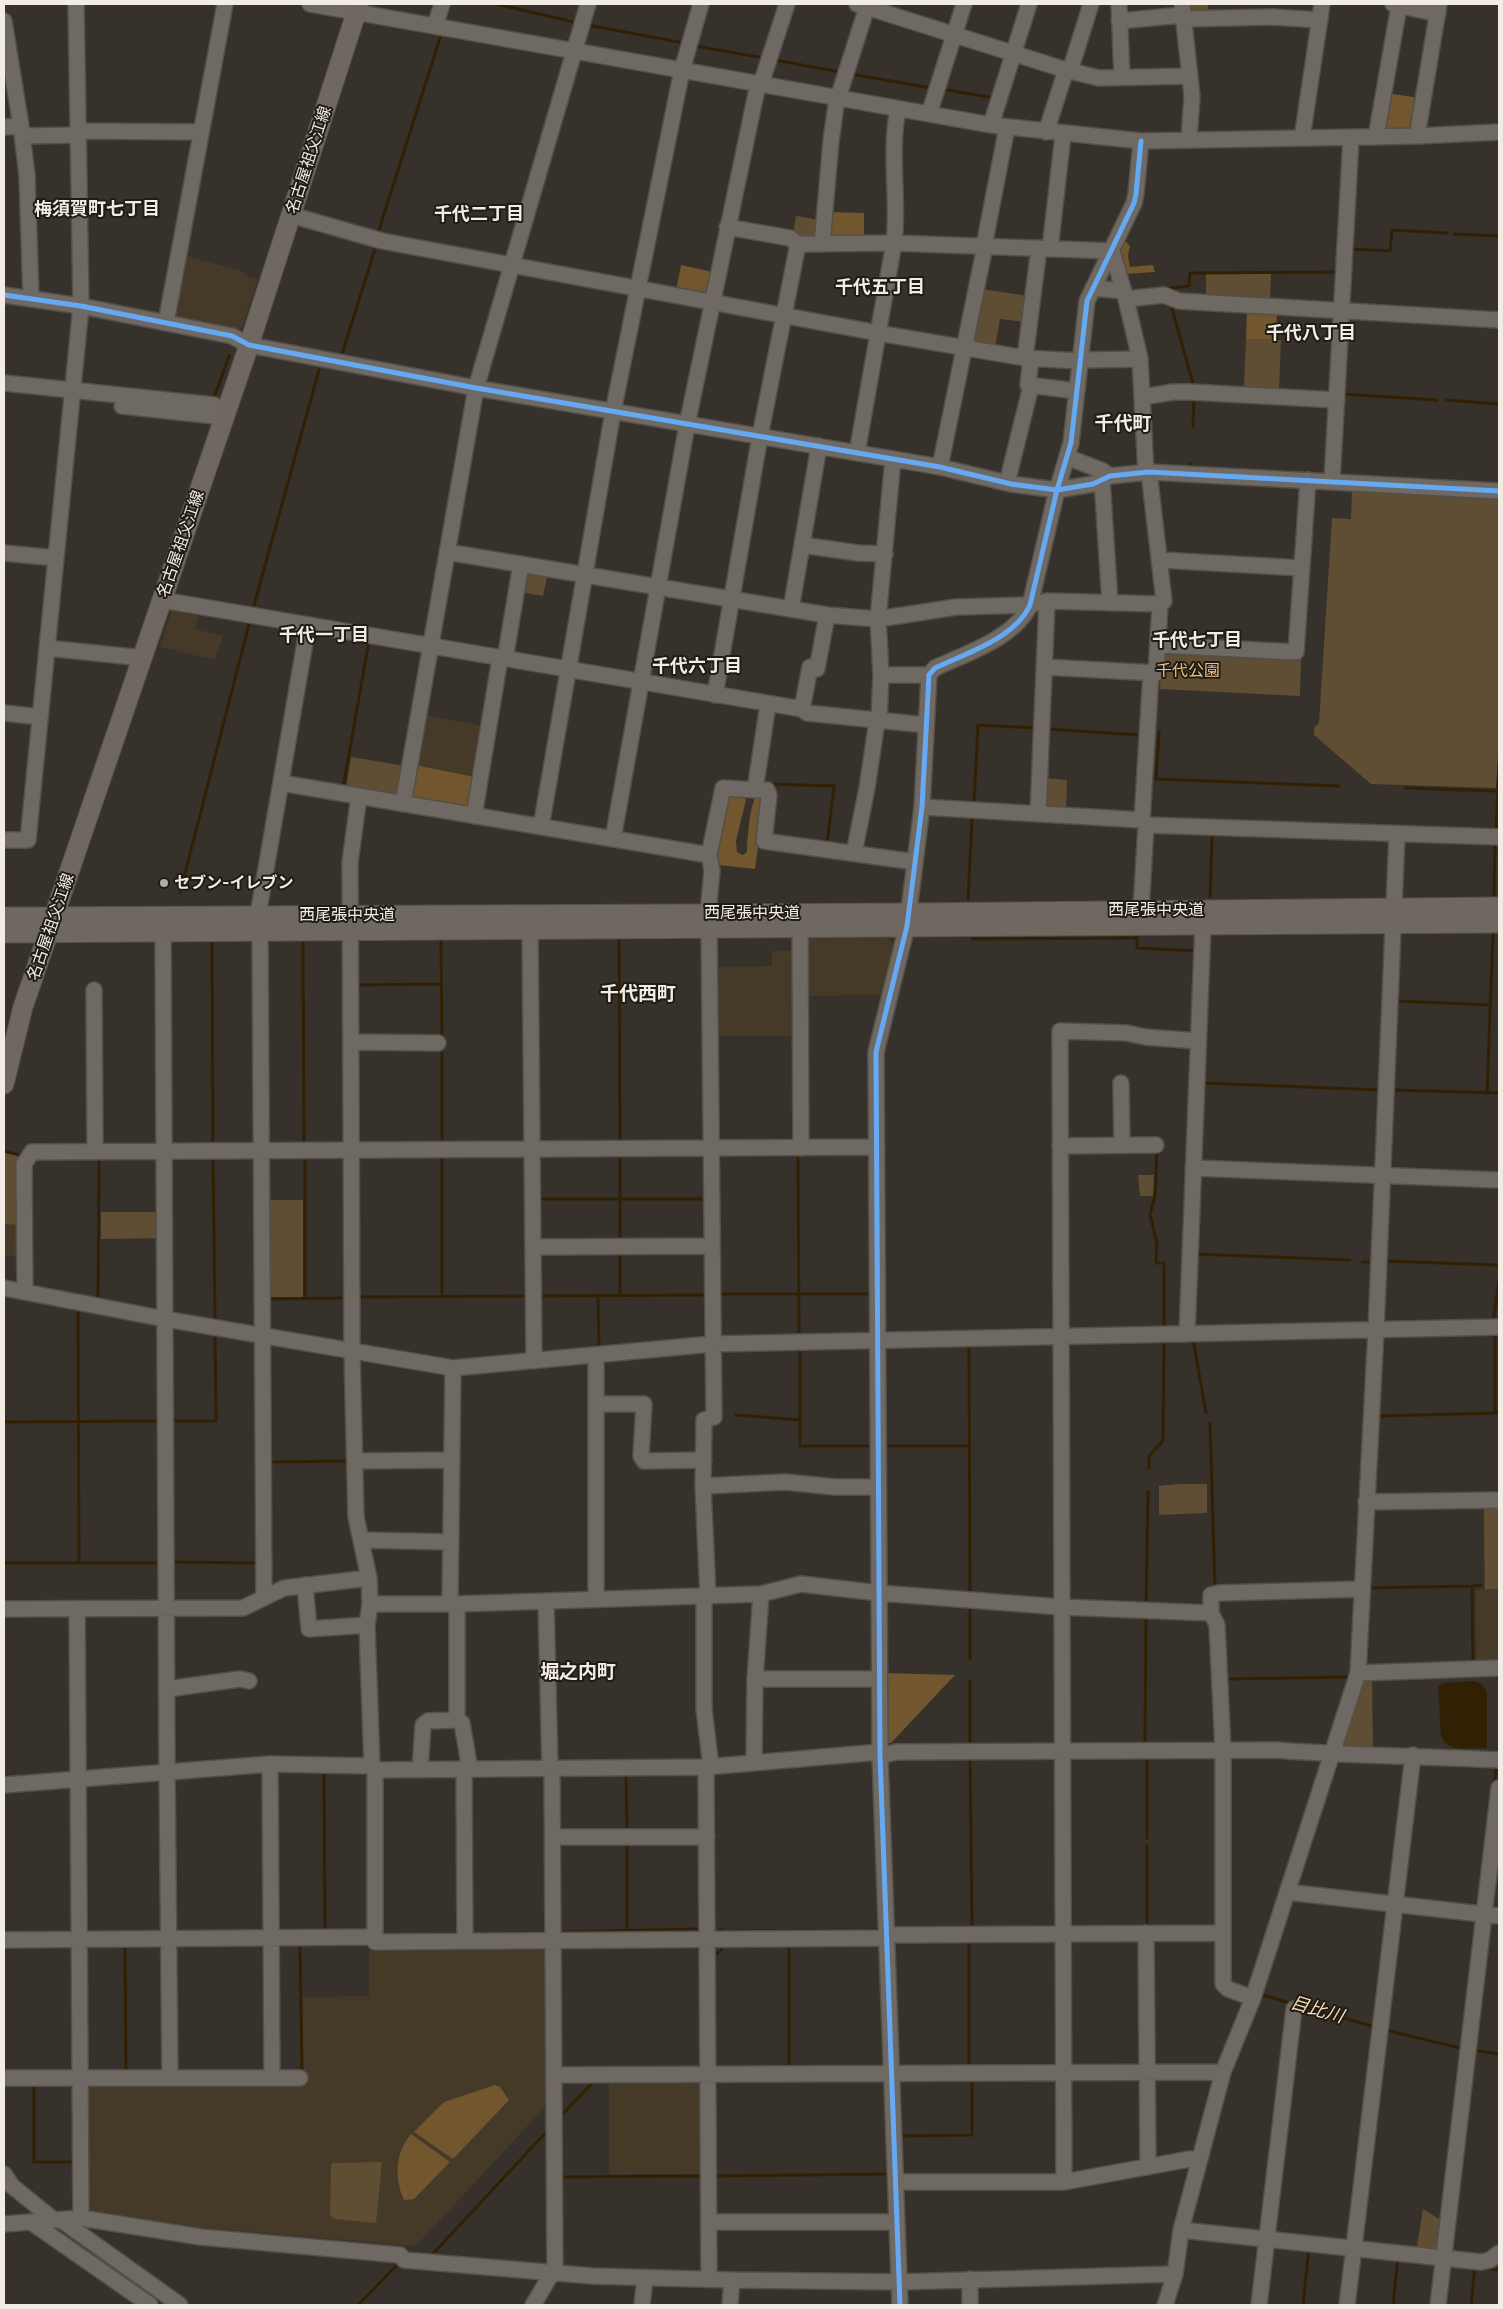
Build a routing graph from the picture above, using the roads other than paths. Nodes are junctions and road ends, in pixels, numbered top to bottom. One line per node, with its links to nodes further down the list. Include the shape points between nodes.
1 (76, 4): 39 (street)
2 (224, 4): 41 (street)
3 (310, 4): 15 (street)
4 (442, 4): 21 (street)
5 (588, 4): 23 (street)
6 (701, 4): 25 (street)
7 (786, 4): 29 (street)
8 (964, 4): 22 (street)
9 (1029, 4): 24 (street)
10 (1091, 4): 26 (street)
11 (1119, 4): 19 (street)
12 (1322, 4): 18 (street)
13 (864, 5): 22 (street); 30 (street)
14 (1396, 5): 16 (street); 43 (street)
15 (358, 8): 21 (street); 48 (main road, 名古屋祖父江線)
16 (1439, 9): 42 (street)
17 (1183, 12): 18 (street); 19 (street); 27 (street)
18 (1320, 20): 44 (street)
19 (1119, 21): 28 (street)
20 (4, 22): 36 (street)
21 (435, 26): 23 (street)
22 (954, 35): 24 (street); 32 (street)
23 (573, 51): 25 (street); 56 (street)
24 (1013, 54): 26 (street); 33 (street)
25 (682, 70): 29 (street); 57 (street)
26 (1068, 71): 28 (street, via 1099,78); 37 (street)
27 (1190, 76): 28 (street); 46 (street)
28 (1122, 77)
29 (760, 84): 30 (street); 49 (street)
30 (838, 98): 31 (street); 52 (street, via 830,141)
31 (898, 109): 32 (street); 50 (street, via 893,134)
32 (929, 114): 33 (street)
33 (991, 125): 35 (street)
34 (4, 127): 36 (street)
35 (1007, 127): 37 (street); 53 (street)
36 (22, 131): 39 (street); 61 (street, via 28,184)
37 (1046, 132): 40 (street)
38 (1499, 132): 42 (street)
39 (78, 134): 41 (street); 63 (street)
40 (1063, 134): 47 (street); 54 (street)
41 (196, 135): 67 (street)
42 (1417, 136): 43 (street)
43 (1376, 137): 45 (street)
44 (1302, 138): 45 (street); 46 (street)
45 (1350, 138): 64 (street)
46 (1189, 140): 47 (street)
47 (1140, 141): 55 (street, via 1136,194)
48 (291, 216): 56 (street, via 382,241); 69 (main road, 名古屋祖父江線)
49 (727, 227): 51 (street, via 790,238); 62 (street)
50 (894, 243): 52 (street); 53 (street); 68 (street)
51 (798, 244): 52 (street); 65 (street)
52 (822, 244)
53 (984, 246): 54 (street); 70 (street)
54 (1044, 248): 55 (street); 71 (street)
55 (1112, 251): 58 (street); 60 (street)
56 (513, 264): 57 (street); 76 (street)
57 (638, 288): 62 (street); 82 (street)
58 (1093, 288): 60 (street); 73 (street, via 1086,301)
59 (4, 295): 61 (street)
60 (1125, 295): 64 (street, via 1164,295 1180,301); 72 (street)
61 (31, 298): 63 (street)
62 (712, 302): 65 (street); 84 (street)
63 (81, 306): 67 (street); 79 (street)
64 (1341, 311): 66 (street); 81 (street)
65 (783, 315): 68 (street); 85 (street)
66 (1499, 320)
67 (162, 322): 69 (street, via 232,336)
68 (878, 333): 70 (street); 87 (street)
69 (249, 345): 76 (street); 83 (main road, 名古屋祖父江線)
70 (964, 348): 71 (street); 90 (street)
71 (1028, 358): 73 (street); 75 (street)
72 (1140, 359): 73 (street); 80 (street)
73 (1080, 360): 77 (street)
74 (4, 383): 79 (street)
75 (1030, 386): 77 (street); 95 (street)
76 (476, 388): 82 (street); 99 (street)
77 (1077, 391): 88 (street)
78 (4, 393): 79 (street)
79 (72, 395): 83 (street); 102 (street)
80 (1143, 397): 81 (street, via 1190,392); 91 (street)
81 (1337, 400): 94 (street)
82 (614, 412): 84 (street); 106 (street)
83 (224, 417): 109 (main road, 名古屋祖父江線)
84 (687, 425): 85 (street); 107 (street)
85 (760, 436): 86 (street); 108 (street)
86 (818, 446): 87 (street); 98 (street)
87 (857, 453): 89 (street)
88 (1067, 457): 92 (street, via 1103,471); 96 (street)
89 (893, 459): 90 (street); 101 (street)
90 (940, 468): 95 (street)
91 (1147, 472): 92 (street); 93 (street); 103 (street)
92 (1106, 478): 96 (street, via 1093,484); 111 (street)
93 (1308, 480): 94 (street); 105 (street)
94 (1332, 481): 97 (street)
95 (1007, 483): 96 (street)
96 (1057, 490): 113 (street)
97 (1499, 491)
98 (802, 545): 101 (street); 114 (street)
99 (447, 552): 104 (street); 119 (street)
100 (4, 553): 102 (street)
101 (884, 554): 116 (street)
102 (56, 558): 120 (street)
103 (1160, 560): 105 (street); 112 (street, via 1164,601)
104 (521, 564): 106 (street); 122 (street)
105 (1302, 568): 118 (street, via 1296,652)
106 (585, 574): 107 (street); 124 (street)
107 (658, 586): 108 (street); 128 (street)
108 (732, 599): 114 (street); 129 (street)
109 (162, 600): 117 (street); 121 (main road, 名古屋祖父江線)
110 (1047, 601): 111 (street); 113 (street); 123 (street)
111 (1110, 603): 112 (street)
112 (1160, 604): 118 (street)
113 (1030, 605): 116 (street, via 956,607); 127 (street, via 1014,628 936,668)
114 (791, 609): 115 (street)
115 (827, 615): 116 (street); 131 (street, via 817,669 810,667)
116 (878, 619): 126 (street)
117 (308, 625): 119 (street); 136 (street)
118 (1158, 645): 125 (street, via 1156,673)
119 (431, 646): 122 (street); 139 (street)
120 (47, 648): 121 (street); 133 (street)
121 (143, 658): 161 (main road, 名古屋祖父江線)
122 (502, 659): 124 (street); 142 (street)
123 (1045, 667): 125 (street); 141 (street)
124 (569, 670): 128 (street); 144 (street)
125 (1151, 673): 143 (street)
126 (881, 675): 127 (street); 134 (street)
127 (929, 675): 135 (street)
128 (641, 682): 129 (street); 147 (street)
129 (715, 695): 130 (street)
130 (768, 704): 131 (street); 137 (street)
131 (802, 709): 134 (street, via 807,713)
132 (4, 713): 133 (street)
133 (40, 717): 148 (street, via 28,840)
134 (878, 721): 135 (street); 149 (street)
135 (926, 726): 140 (street)
136 (281, 783): 138 (street); 158 (street)
137 (754, 790): 149 (street, via 766,790 769,795 764,842); 150 (street, via 723,788)
138 (359, 796): 139 (street); 159 (street, via 350,862)
139 (404, 804): 142 (street)
140 (922, 806): 141 (street); 151 (street)
141 (1038, 814): 143 (street)
142 (474, 816): 144 (street)
143 (1144, 822): 145 (street); 153 (street)
144 (541, 827): 147 (street)
145 (1396, 835): 146 (street); 154 (street)
146 (1499, 837)
147 (613, 839): 150 (street)
148 (4, 840)
149 (854, 853): 151 (street)
150 (709, 855): 156 (street, via 712,870)
151 (915, 862): 157 (street)
152 (1499, 907): 154 (main road, 西尾張中央道)
153 (1141, 910): 154 (main road, 西尾張中央道); 157 (main road, 西尾張中央道)
154 (1393, 916): 160 (main road, 西尾張中央道); 162 (main road, 西尾張中央道); 185 (street)
155 (4, 917): 161 (main road, 西尾張中央道)
156 (709, 920): 157 (main road, 西尾張中央道); 159 (main road, 西尾張中央道); 163 (main road, 西尾張中央道); 164 (main road, 西尾張中央道); 177 (street)
157 (908, 920): 162 (main road, 西尾張中央道); 163 (main road, 西尾張中央道); 176 (street, via 876,1052)
158 (259, 923): 159 (main road, 西尾張中央道); 161 (main road, 西尾張中央道); 165 (main road, 西尾張中央道); 182 (street)
159 (351, 923): 164 (main road, 西尾張中央道); 169 (street)
160 (1499, 923)
161 (52, 924): 165 (main road, 西尾張中央道); 166 (main road, 西尾張中央道); 172 (main road, 名古屋祖父江線, via 23,1007)
162 (1203, 925): 168 (street)
163 (800, 927): 178 (street)
164 (530, 928): 180 (street)
165 (163, 932): 181 (street)
166 (4, 933)
167 (94, 990): 183 (street)
168 (1198, 1041): 175 (street, via 1127,1033 1060,1031); 184 (street)
169 (351, 1042): 170 (street); 179 (street)
170 (438, 1043)
171 (1122, 1082): 173 (street)
172 (4, 1084)
173 (1122, 1145): 174 (street); 175 (street)
174 (1156, 1145)
175 (1060, 1146): 196 (street)
176 (877, 1147): 178 (street); 197 (street)
177 (711, 1148): 178 (street); 180 (street); 187 (street)
178 (801, 1148)
179 (351, 1150): 180 (street); 182 (street); 199 (street)
180 (532, 1150): 188 (street)
181 (165, 1151): 182 (street); 183 (street); 191 (street)
182 (262, 1151): 195 (street)
183 (95, 1152): 190 (street, via 32,1152 24,1164)
184 (1194, 1168): 185 (street); 194 (street)
185 (1382, 1176): 186 (street); 193 (street)
186 (1499, 1180)
187 (711, 1246): 188 (street); 198 (street)
188 (533, 1247): 201 (street)
189 (4, 1288): 190 (street)
190 (25, 1292): 191 (street)
191 (165, 1319): 195 (street); 225 (street)
192 (1499, 1327): 193 (street)
193 (1376, 1330): 194 (street); 210 (street)
194 (1187, 1334): 196 (street)
195 (262, 1335): 199 (street); 219 (street)
196 (1060, 1336): 197 (street); 224 (street)
197 (878, 1341): 198 (street); 208 (street)
198 (712, 1344): 200 (street); 205 (street, via 714,1417 704,1420)
199 (352, 1351): 202 (street); 206 (street)
200 (596, 1355): 201 (street); 203 (street)
201 (534, 1361): 202 (street)
202 (453, 1368): 204 (street)
203 (596, 1404): 205 (street, via 644,1404 640,1456 644,1461); 220 (street)
204 (452, 1460): 206 (street); 212 (street)
205 (704, 1460): 207 (street)
206 (355, 1461): 211 (street, via 356,1517)
207 (703, 1486): 208 (street, via 785,1482); 218 (street)
208 (878, 1487): 216 (street)
209 (1499, 1500): 210 (street)
210 (1366, 1502): 215 (street)
211 (361, 1540): 212 (street); 213 (street)
212 (451, 1542): 223 (street)
213 (369, 1578): 214 (street); 222 (street)
214 (305, 1586): 219 (street, via 284,1588); 229 (street, via 309,1630)
215 (1362, 1589): 228 (street, via 1219,1593 1211,1595); 231 (street)
216 (879, 1593): 217 (street, via 801,1584); 224 (street); 233 (street)
217 (761, 1594): 218 (street); 232 (street)
218 (706, 1596): 220 (street); 245 (street, via 704,1709)
219 (264, 1597): 225 (street, via 243,1608)
220 (596, 1598): 221 (street)
221 (546, 1601): 223 (street); 249 (street)
222 (370, 1604): 223 (street); 229 (street)
223 (454, 1604): 236 (street)
224 (1061, 1607): 228 (street); 238 (street)
225 (167, 1608): 227 (street); 235 (street)
226 (4, 1609): 227 (street)
227 (77, 1609): 251 (street)
228 (1211, 1613): 237 (street, via 1217,1625)
229 (367, 1625): 246 (street)
230 (1499, 1668): 231 (street)
231 (1358, 1673): 240 (street)
232 (755, 1679): 233 (street); 243 (street)
233 (879, 1679): 239 (street)
234 (249, 1681): 235 (street, via 240,1678)
235 (167, 1689): 250 (street)
236 (457, 1720): 247 (street, via 428,1721 423,1725); 248 (street, via 464,1730)
237 (1222, 1750): 238 (street); 240 (street); 260 (street)
238 (1062, 1751): 239 (street); 261 (street)
239 (880, 1754): 243 (street); 262 (street)
240 (1332, 1754): 241 (street); 256 (street)
241 (1412, 1755): 242 (street); 257 (street)
242 (1499, 1760)
243 (754, 1763): 245 (street)
244 (270, 1764): 246 (street); 250 (street); 264 (street)
245 (709, 1767): 249 (street); 255 (street)
246 (373, 1768): 247 (street); 263 (street)
247 (420, 1770): 248 (street)
248 (467, 1770): 249 (street); 270 (street)
249 (551, 1770): 254 (street)
250 (167, 1772): 251 (street); 266 (street)
251 (78, 1779): 252 (street); 265 (street)
252 (4, 1784)
253 (1499, 1788): 258 (street)
254 (553, 1837): 255 (street); 269 (street)
255 (707, 1838): 267 (street)
256 (1287, 1892): 257 (street); 271 (street)
257 (1395, 1904): 258 (street); 297 (street)
258 (1492, 1915): 299 (street)
259 (1146, 1933): 260 (street); 261 (street); 274 (street)
260 (1222, 1933): 271 (street, via 1223,1984)
261 (1063, 1934): 262 (street); 273 (street)
262 (887, 1936): 267 (street); 277 (street)
263 (375, 1937): 264 (street); 270 (street, via 375,1942)
264 (271, 1938): 266 (street); 282 (street)
265 (79, 1939): 266 (street); 268 (street); 280 (street)
266 (168, 1939): 281 (street)
267 (708, 1939): 269 (street); 276 (street)
268 (4, 1940)
269 (553, 1940): 270 (street); 278 (street)
270 (465, 1941)
271 (1254, 1998): 275 (street)
272 (1294, 2009): 296 (street)
273 (1064, 2072): 274 (street); 277 (street); 288 (street)
274 (1147, 2072): 275 (street); 285 (street)
275 (1222, 2072): 284 (street)
276 (709, 2074): 277 (street); 278 (street); 292 (street)
277 (892, 2074): 287 (street)
278 (554, 2075): 300 (street)
279 (4, 2078): 280 (street)
280 (80, 2078): 281 (street); 289 (street)
281 (170, 2078): 282 (street)
282 (272, 2078): 283 (street)
283 (300, 2078)
284 (1199, 2159): 285 (street); 295 (street)
285 (1148, 2167): 288 (street)
286 (4, 2174): 290 (street, via 12,2186)
287 (896, 2182): 288 (street); 293 (street)
288 (1064, 2182)
289 (81, 2218): 290 (street); 300 (street, via 201,2237 400,2255 404,2260)
290 (57, 2220): 291 (street); 308 (street)
291 (32, 2222): 294 (street); 307 (street)
292 (709, 2222): 293 (street); 303 (street)
293 (897, 2222): 306 (street)
294 (4, 2224)
295 (1182, 2230): 296 (street); 301 (street)
296 (1266, 2239): 297 (street); 315 (street)
297 (1353, 2248): 299 (street); 316 (street)
298 (1499, 2254): 299 (street, via 1481,2262)
299 (1444, 2258): 317 (street)
300 (554, 2274): 302 (street); 309 (street)
301 (1175, 2274): 304 (street); 314 (street)
302 (645, 2278): 303 (street); 310 (street)
303 (708, 2279): 305 (street)
304 (970, 2279): 306 (street); 313 (street)
305 (732, 2280): 306 (street); 311 (street)
306 (899, 2282): 312 (street)
307 (150, 2305)
308 (180, 2305)
309 (533, 2305)
310 (642, 2305)
311 (730, 2305)
312 (900, 2305)
313 (970, 2305)
314 (1165, 2305)
315 (1259, 2305)
316 (1347, 2305)
317 (1438, 2305)

